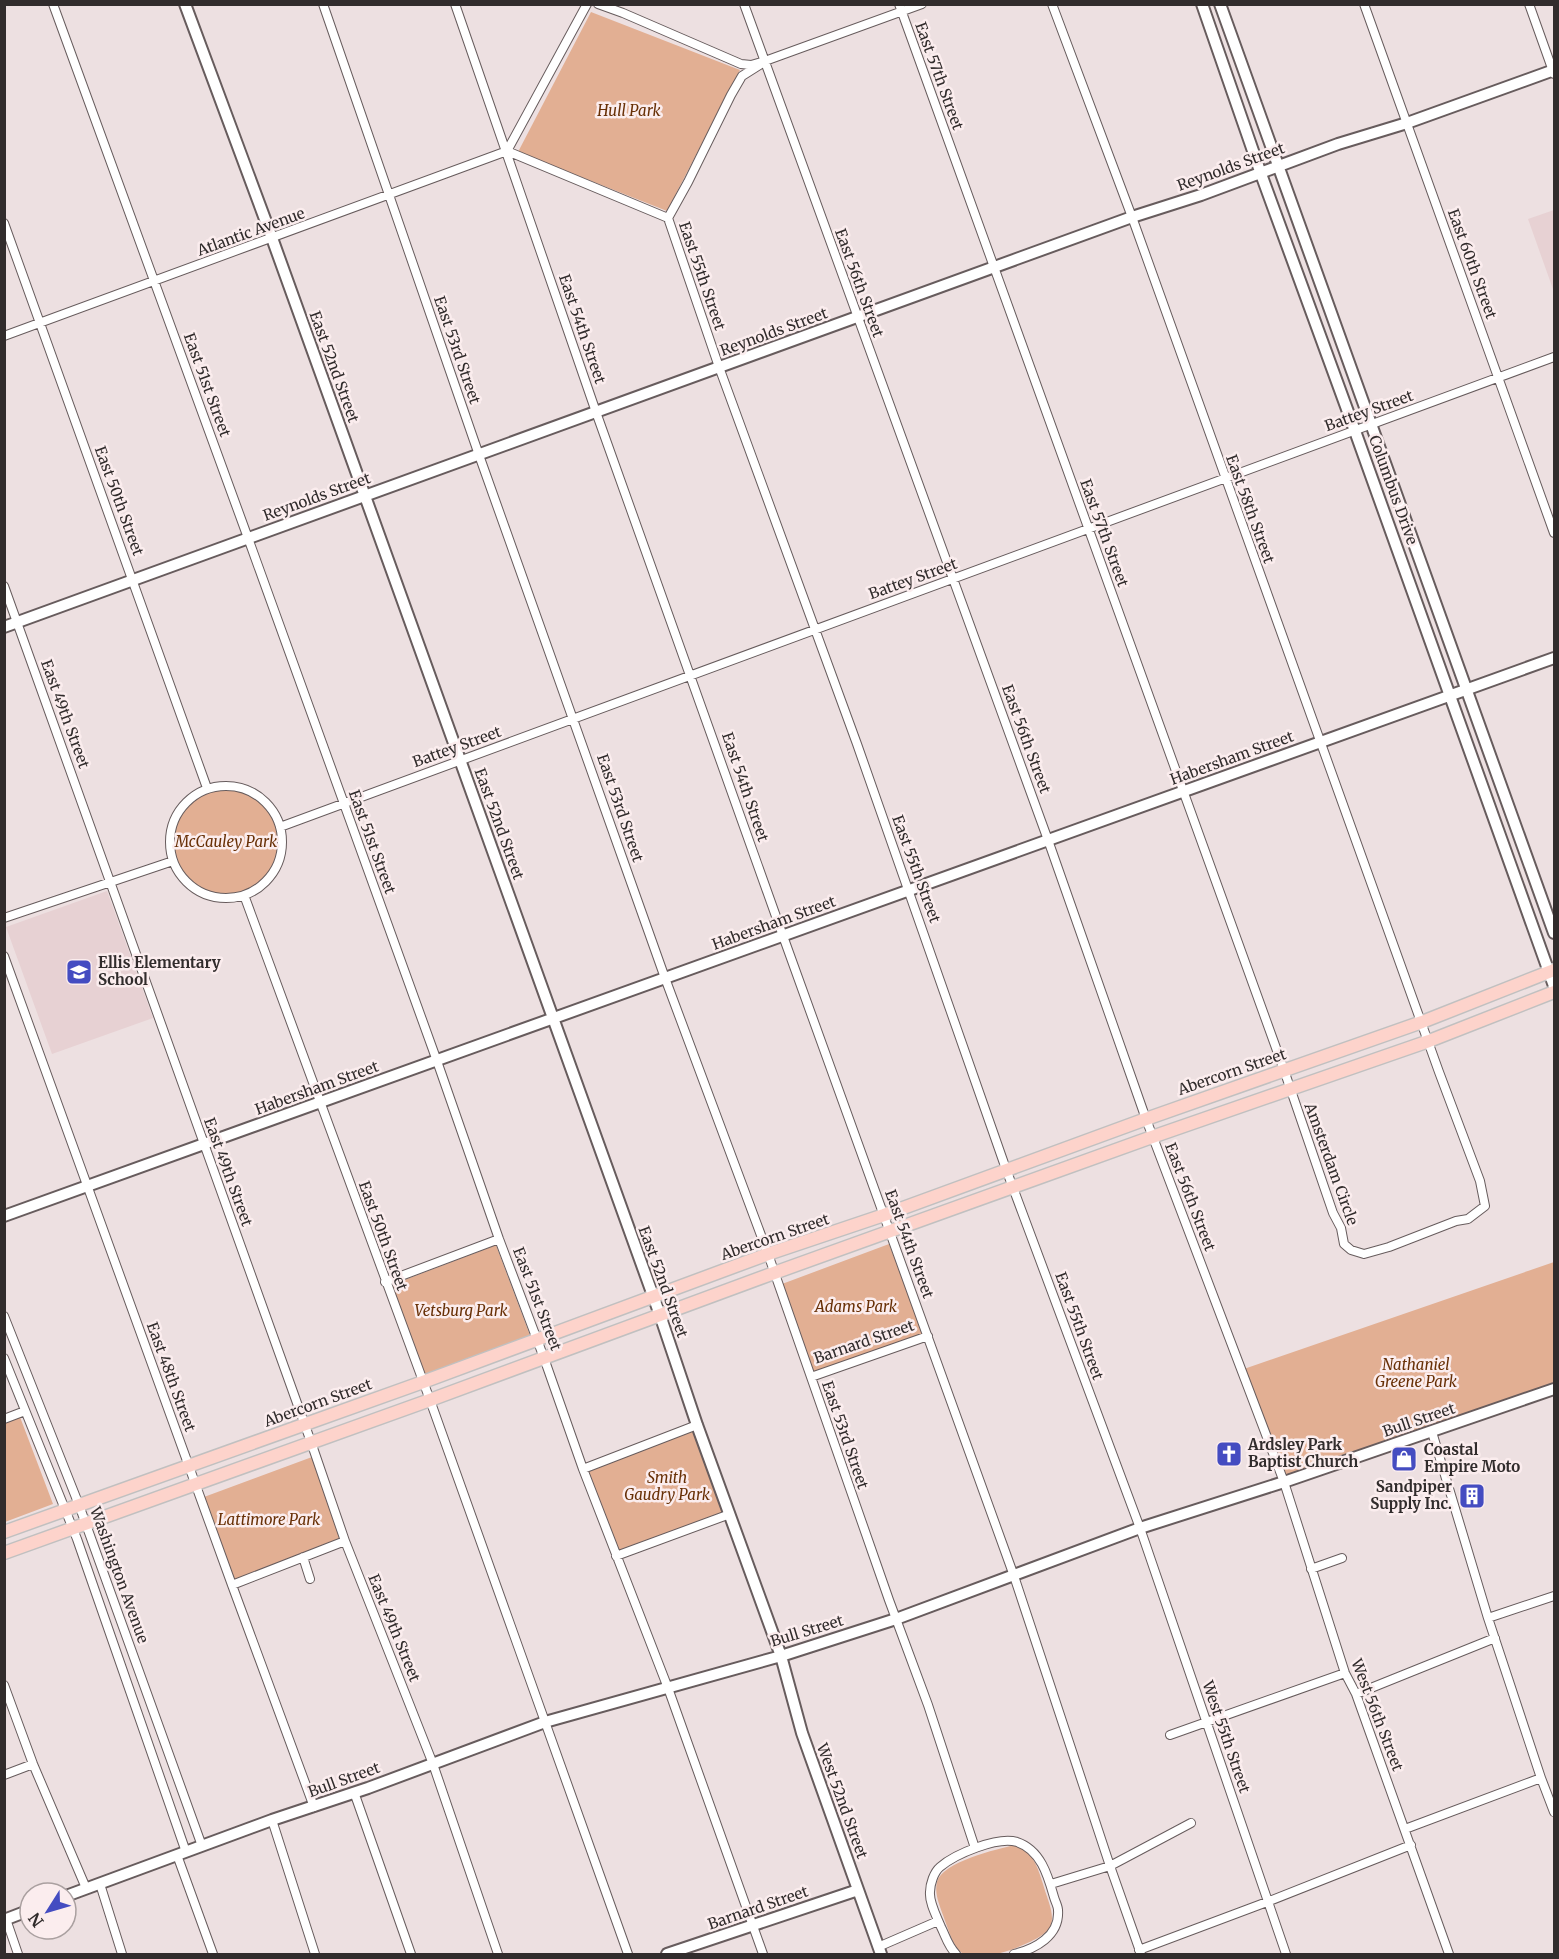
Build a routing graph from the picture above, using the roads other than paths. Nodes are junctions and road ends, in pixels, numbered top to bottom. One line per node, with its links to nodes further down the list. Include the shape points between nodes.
1 (53, 4): 27 (street, East 51st Street)
2 (185, 4): 25 (street, East 52nd Street)
3 (323, 4): 21 (street, East 53rd Street)
4 (455, 4): 18 (street, East 54th Street)
5 (587, 4): 18 (street)
6 (598, 4): 15 (street, via 741,64)
7 (744, 4): 15 (street, East 56th Street)
8 (922, 4): 14 (street)
9 (1052, 4): 22 (street, East 58th Street)
10 (1202, 4): 20 (street, Columbus Drive)
11 (1220, 4): 19 (street, Columbus Drive)
12 (1364, 4): 17 (street, East 60th Street)
13 (1529, 4): 16 (street)
14 (901, 8): 15 (street); 26 (street, East 57th Street)
15 (765, 61): 23 (street, via 742,76); 28 (street, East 56th Street)
16 (1554, 72): 17 (street, Reynolds Street)
17 (1407, 123): 19 (street, Reynolds Street); 33 (street, East 60th Street)
18 (507, 151): 21 (street, Atlantic Avenue); 23 (street); 34 (street, East 54th Street)
19 (1279, 166): 20 (street, Reynolds Street); 35 (street, Columbus Drive)
20 (1260, 174): 22 (street, Reynolds Street); 36 (street, Columbus Drive)
21 (390, 195): 25 (street, Atlantic Avenue); 37 (street, East 53rd Street)
22 (1132, 217): 26 (street, Reynolds Street); 38 (street, East 58th Street)
23 (668, 218): 32 (street, East 55th Street)
24 (4, 224): 29 (street, East 50th Street)
25 (272, 238): 27 (street, Atlantic Avenue); 39 (street, East 52nd Street)
26 (993, 267): 28 (street, Reynolds Street); 40 (street, East 57th Street)
27 (154, 282): 29 (street, Atlantic Avenue); 42 (street, East 51st Street)
28 (857, 318): 32 (street, Reynolds Street); 43 (street, East 56th Street)
29 (41, 322): 30 (street, Atlantic Avenue); 44 (street, East 50th Street)
30 (4, 336)
31 (1554, 357): 33 (street, Battey Street)
32 (719, 367): 34 (street, Reynolds Street); 48 (street, East 55th Street)
33 (1499, 378): 35 (street, Battey Street); 41 (street, East 60th Street)
34 (596, 412): 37 (street, Reynolds Street); 50 (street, East 54th Street)
35 (1370, 425): 36 (street, Battey Street); 51 (street, Columbus Drive)
36 (1355, 430): 38 (street, Battey Street); 52 (street, Columbus Drive)
37 (479, 455): 39 (street, Reynolds Street); 53 (street, East 53rd Street)
38 (1225, 479): 40 (street, Battey Street); 54 (street, East 58th Street)
39 (364, 496): 42 (street, Reynolds Street); 55 (street, East 52nd Street)
40 (1089, 529): 43 (street, Battey Street); 57 (street, East 57th Street)
41 (1554, 533)
42 (248, 538): 44 (street, Reynolds Street); 58 (street, East 51st Street)
43 (953, 579): 48 (street, Battey Street); 60 (street, East 56th Street)
44 (133, 580): 46 (street, Reynolds Street); 56 (street, East 50th Street)
45 (4, 586): 46 (street, East 49th Street)
46 (18, 622): 47 (street, Reynolds Street); 62 (street, East 49th Street)
47 (4, 627)
48 (816, 629): 50 (street, Battey Street); 63 (street, East 55th Street)
49 (1554, 658): 51 (street, Habersham Street)
50 (691, 675): 53 (street, Battey Street); 67 (street, East 54th Street)
51 (1467, 690): 52 (street, Habersham Street); 66 (street, Columbus Drive)
52 (1450, 697): 54 (street, Habersham Street); 69 (street, Columbus Drive)
53 (574, 718): 55 (street, Battey Street); 70 (street, East 53rd Street)
54 (1321, 742): 57 (street, Habersham Street); 74 (street, East 58th Street)
55 (460, 761): 58 (street, Battey Street); 73 (street, East 52nd Street)
56 (207, 788): 59 (street, via 224,785 254,793 275,813); 61 (street, via 187,801 174,819 170,832)
57 (1184, 791): 60 (street, Habersham Street); 77 (street, East 57th Street)
58 (344, 803): 59 (street, Battey Street); 76 (street, East 51st Street)
59 (280, 827): 64 (street, via 283,842 276,869 267,882)
60 (1048, 840): 63 (street, Habersham Street); 80 (street, East 56th Street)
61 (173, 861): 62 (street); 64 (street, via 178,872 201,892 216,898)
62 (111, 881): 65 (street); 82 (street, East 49th Street)
63 (909, 890): 67 (street, Habersham Street); 83 (street, East 55th Street)
64 (244, 895): 79 (street, East 50th Street)
65 (4, 918)
66 (1554, 933)
67 (783, 936): 70 (street, Habersham Street); 86 (street, East 54th Street)
68 (4, 956): 84 (street, East 48th Street)
69 (1552, 971): 71 (street, Columbus Drive); 74 (main road, Abercorn Street)
70 (665, 978): 73 (street, Habersham Street); 90 (street, East 53rd Street)
71 (1554, 986)
72 (1554, 992): 75 (main road)
73 (553, 1019): 76 (street, Habersham Street); 93 (street, East 52nd Street)
74 (1422, 1022): 75 (street, Amsterdam Circle); 77 (main road, Abercorn Street)
75 (1429, 1041): 78 (main road); 78 (street, Amsterdam Circle, via 1480,1181 1485,1206 1468,1219 1389,1247 1364,1254 1344,1244)
76 (437, 1060): 79 (street, Habersham Street); 89 (street, East 51st Street)
77 (1284, 1070): 78 (street, Amsterdam Circle); 80 (main road, Abercorn Street)
78 (1290, 1088): 81 (main road)
79 (320, 1103): 82 (street, Habersham Street); 92 (street, East 50th Street)
80 (1146, 1119): 81 (street, East 56th Street); 83 (main road, Abercorn Street)
81 (1152, 1137): 85 (main road); 112 (street, East 56th Street)
82 (204, 1144): 84 (street, Habersham Street); 106 (street, East 49th Street)
83 (1006, 1168): 85 (street, East 55th Street); 86 (main road, Abercorn Street)
84 (88, 1186): 87 (street, Habersham Street); 110 (street, East 48th Street)
85 (1013, 1187): 88 (main road); 119 (street, East 55th Street)
86 (884, 1215): 88 (street, East 54th Street); 90 (main road, Abercorn Street)
87 (4, 1216)
88 (891, 1232): 91 (main road); 96 (street, East 54th Street)
89 (499, 1239): 92 (street); 97 (street, East 51st Street)
90 (768, 1254): 91 (street, East 53rd Street); 93 (main road, Abercorn Street)
91 (774, 1273): 94 (main road); 100 (street, East 53rd Street)
92 (385, 1282): 101 (street, East 50th Street)
93 (653, 1297): 94 (street, East 52nd Street); 97 (main road, Abercorn Street)
94 (660, 1315): 99 (main road); 107 (street, East 52nd Street)
95 (4, 1316): 114 (street, Washington Avenue)
96 (928, 1336): 100 (street, Barnard Street); 127 (street, East 54th Street)
97 (538, 1340): 99 (street, East 51st Street); 101 (main road, Abercorn Street)
98 (4, 1358): 104 (street, Washington Avenue)
99 (544, 1358): 103 (main road); 111 (street, East 51st Street)
100 (811, 1377): 132 (street, East 53rd Street)
101 (423, 1382): 103 (street, East 50th Street); 106 (main road, Abercorn Street)
102 (1554, 1389): 108 (street, Bull Street)
103 (430, 1400): 109 (main road); 140 (street, East 50th Street)
104 (25, 1411): 105 (street); 115 (street, Washington Avenue)
105 (4, 1419)
106 (304, 1424): 109 (street, East 49th Street); 110 (main road, Abercorn Street)
107 (697, 1425): 111 (street); 116 (street, East 52nd Street)
108 (1432, 1432): 112 (street, Bull Street); 131 (street)
109 (311, 1442): 113 (main road); 121 (street, East 49th Street)
110 (189, 1466): 113 (street, East 48th Street); 114 (main road, Abercorn Street)
111 (583, 1468): 123 (street, East 51st Street)
112 (1284, 1482): 119 (street, Bull Street); 126 (street, West 56th Street)
113 (196, 1484): 117 (main road); 129 (street, East 48th Street)
114 (79, 1505): 115 (main road, Abercorn Street); 117 (street, Washington Avenue)
115 (65, 1510): 118 (street, Washington Avenue); 120 (main road, Abercorn Street)
116 (730, 1514): 123 (street); 134 (street, East 52nd Street)
117 (86, 1524): 118 (main road); 153 (street, Washington Avenue)
118 (72, 1528): 122 (main road); 155 (street, Washington Avenue)
119 (1140, 1528): 127 (street, Bull Street); 139 (street, West 55th Street)
120 (4, 1532)
121 (345, 1541): 124 (street); 143 (street, East 49th Street)
122 (4, 1553)
123 (616, 1556): 137 (street, East 51st Street)
124 (303, 1557): 128 (street); 129 (street)
125 (1342, 1558): 126 (street)
126 (1312, 1569): 135 (street, West 56th Street)
127 (1014, 1576): 132 (street, Bull Street); 156 (street, East 54th Street)
128 (310, 1579)
129 (232, 1585): 147 (street, East 48th Street)
130 (1554, 1596): 131 (street)
131 (1488, 1618): 133 (street)
132 (896, 1619): 134 (street, Bull Street); 154 (street, East 53rd Street, via 930,1708)
133 (1495, 1638): 138 (street); 145 (street)
134 (781, 1656): 137 (street, Bull Street); 160 (street, West 52nd Street, via 802,1732)
135 (1345, 1673): 138 (street, West 56th Street); 139 (street)
136 (4, 1685): 142 (street)
137 (668, 1689): 140 (street, Bull Street); 165 (street, East 51st Street)
138 (1356, 1694): 151 (street, West 56th Street)
139 (1207, 1721): 141 (street); 162 (street, West 55th Street)
140 (545, 1722): 143 (street, Bull Street); 174 (street, East 50th Street)
141 (1170, 1735)
142 (33, 1764): 144 (street); 159 (street)
143 (434, 1764): 146 (street, Bull Street); 173 (street, East 49th Street)
144 (4, 1775)
145 (1541, 1778): 148 (street); 151 (street)
146 (354, 1792): 147 (street, Bull Street); 172 (street)
147 (314, 1807): 149 (street, Bull Street)
148 (1554, 1807)
149 (272, 1820): 153 (street, Bull Street); 171 (street)
150 (1191, 1823): 156 (street)
151 (1405, 1829): 152 (street, West 56th Street)
152 (1411, 1845): 162 (street); 180 (street, West 56th Street)
153 (202, 1846): 155 (street, Bull Street)
154 (975, 1848): 158 (street, via 1009,1841 1024,1845 1041,1862); 164 (street, via 935,1873 930,1893)
155 (182, 1853): 157 (street, Bull Street); 170 (street, Washington Avenue)
156 (1110, 1866): 158 (street); 167 (street, East 54th Street)
157 (100, 1884): 159 (street, Bull Street); 169 (street)
158 (1051, 1884): 178 (street, via 1058,1909 1052,1934 1038,1945)
159 (86, 1888): 161 (street, Bull Street)
160 (858, 1890): 165 (street, Barnard Street); 166 (street, West 52nd Street)
161 (78, 1891)
162 (1267, 1902): 167 (street); 179 (street, West 55th Street)
163 (5, 1919): 168 (street)
164 (938, 1921): 166 (street); 177 (street)
165 (752, 1926): 175 (street, Barnard Street); 176 (street, East 51st Street)
166 (880, 1951)
167 (1140, 1952)
168 (18, 1954)
169 (122, 1954)
170 (213, 1954)
171 (315, 1954)
172 (411, 1954)
173 (498, 1954)
174 (628, 1954)
175 (667, 1954)
176 (763, 1954)
177 (956, 1954)
178 (1014, 1954)
179 (1286, 1954)
180 (1449, 1954)

